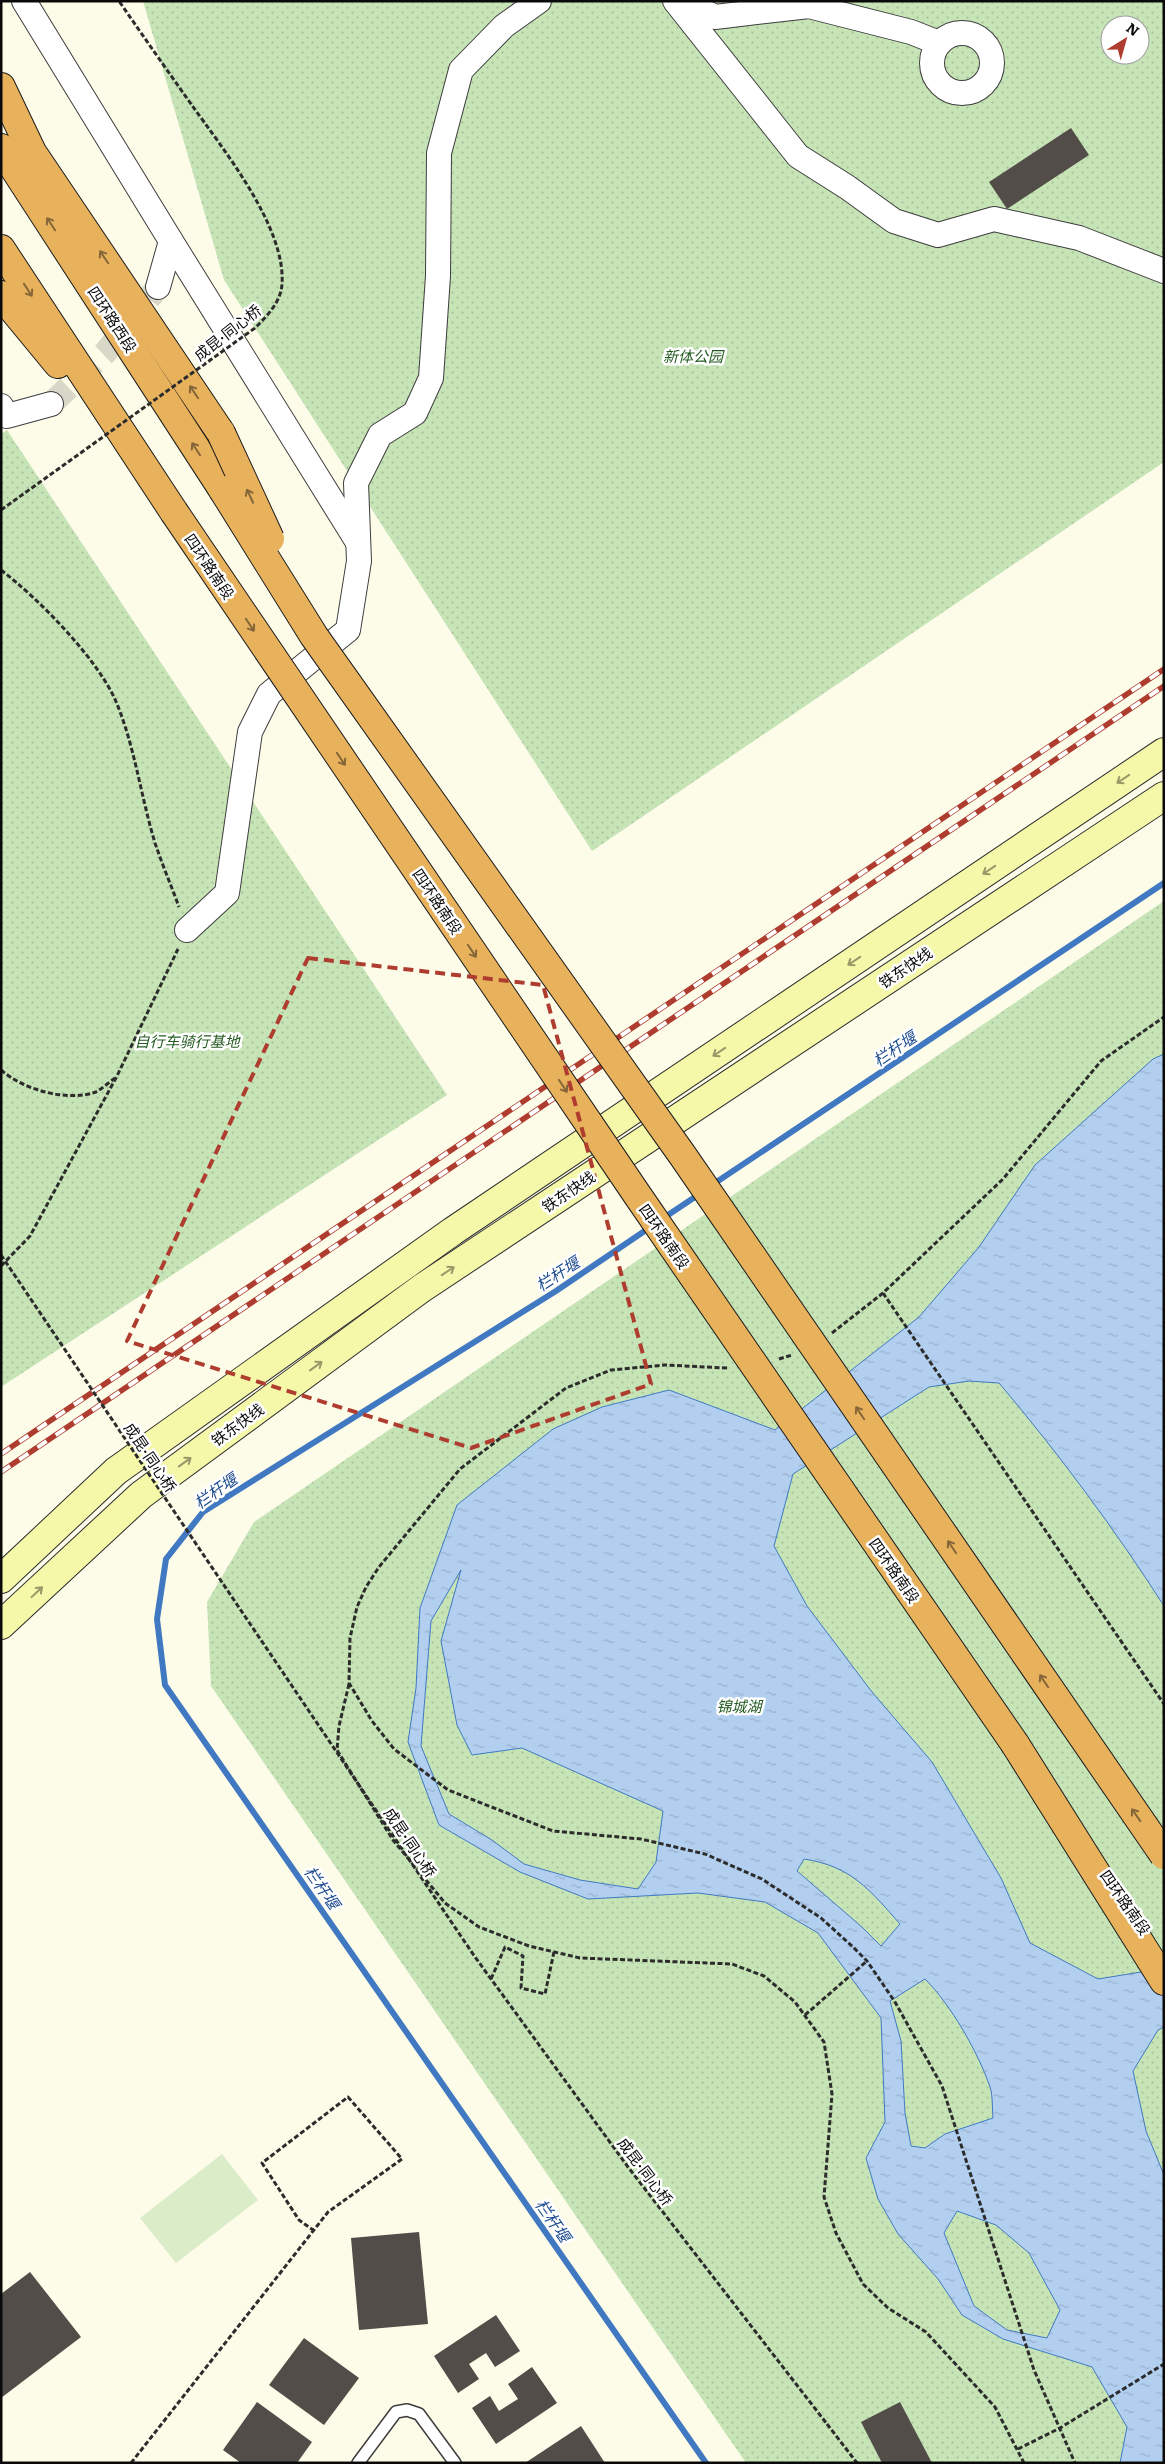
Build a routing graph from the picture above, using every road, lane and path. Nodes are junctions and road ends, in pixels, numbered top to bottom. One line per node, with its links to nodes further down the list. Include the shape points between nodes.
1 (24, 1): 11 (street)
2 (119, 1): 19 (path, 成昆·同心桥, bridge, via 244,179 270,227 282,269 282,286 272,311 255,328)
3 (539, 1): 20 (street, via 504,26 461,70 439,153 438,276 431,378 415,413 380,435 356,483)
4 (675, 1): 13 (street, via 798,156 894,221 938,234 994,219 1079,238)
5 (684, 1): 6 (street, via 715,17 809,6 911,32)
6 (939, 43)
7 (1, 87): 10 (highway)
8 (1, 102): 10 (highway)
9 (1, 148): 22 (highway, 四环路西段, one-way to 9, bridge)
10 (32, 152): 22 (highway, one-way to 10, bridge, via 222,433)
11 (171, 240): 14 (street); 20 (street)
12 (1, 249): 18 (highway, one-way to 18)
13 (1164, 271)
14 (158, 288)
15 (1, 295): 18 (highway)
16 (51, 404): 17 (street, via 8,416)
17 (1, 406)
18 (143, 468): 40 (highway, 四环路南段, one-way to 40, bridge)
19 (1, 510)
20 (358, 542): 25 (street, via 359,561 348,630 269,694 250,732 227,893)
21 (1, 570): 25 (path, via 24,587 59,624 94,665 116,703 155,842)
22 (314, 636): 41 (highway, one-way to 22, bridge, via 683,1156)
23 (1164, 752): 36 (main road, 铁东快线, one-way to 36, via 445,1236 116,1471)
24 (1164, 796): 37 (main road, 铁东快线, one-way to 24, via 141,1494 422,1288)
25 (187, 930): 28 (path)
26 (1164, 1017): 31 (path, via 1101,1061 1002,1179)
27 (1, 1070): 28 (path, via 12,1080 43,1091 76,1096 97,1091)
28 (117, 1076): 30 (path, via 30,1236)
29 (1, 1255): 45 (path, 成昆·同心桥, bridge)
30 (1, 1266)
31 (883, 1293): 32 (path); 39 (path)
32 (825, 1337)
33 (802, 1352): 34 (path)
34 (774, 1360)
35 (737, 1369): 38 (path, via 665,1365 611,1370 566,1388 460,1469 366,1587 357,1607 350,1638)
36 (1, 1579)
37 (1, 1625)
38 (349, 1684): 42 (path, via 337,1750 393,1840 445,1903 479,1927); 44 (path, via 394,1749 448,1790 553,1831 641,1839 705,1854 762,1879 821,1918)
39 (1164, 1704)
40 (1015, 1744): 43 (highway, 四环路南段); 46 (highway)
41 (1164, 1855)
42 (554, 1952): 45 (path, via 545,1994 521,1988 523,1956 504,1947); 47 (path, via 580,1958 732,1964 764,1976 796,2002)
43 (1164, 1956)
44 (867, 1961): 47 (path); 50 (path, via 895,2002 942,2086 1034,2370)
45 (491, 1979): 55 (path, 成昆·同心桥, bridge, via 628,2166)
46 (1164, 1981)
47 (805, 2015): 51 (path, via 824,2042 827,2059 832,2094 824,2197 836,2232 863,2284 888,2308 926,2332 965,2373 996,2407)
48 (313, 2230): 48 (path, via 328,2212 402,2159 348,2098 262,2163 299,2220); 52 (path)
49 (1164, 2364): 50 (path)
50 (1060, 2428): 51 (path); 57 (path)
51 (1018, 2449): 56 (path)
52 (131, 2463)
53 (358, 2463): 54 (lane, via 396,2412 407,2410 418,2414)
54 (455, 2463)
55 (857, 2463)
56 (1024, 2463)
57 (1076, 2463)

